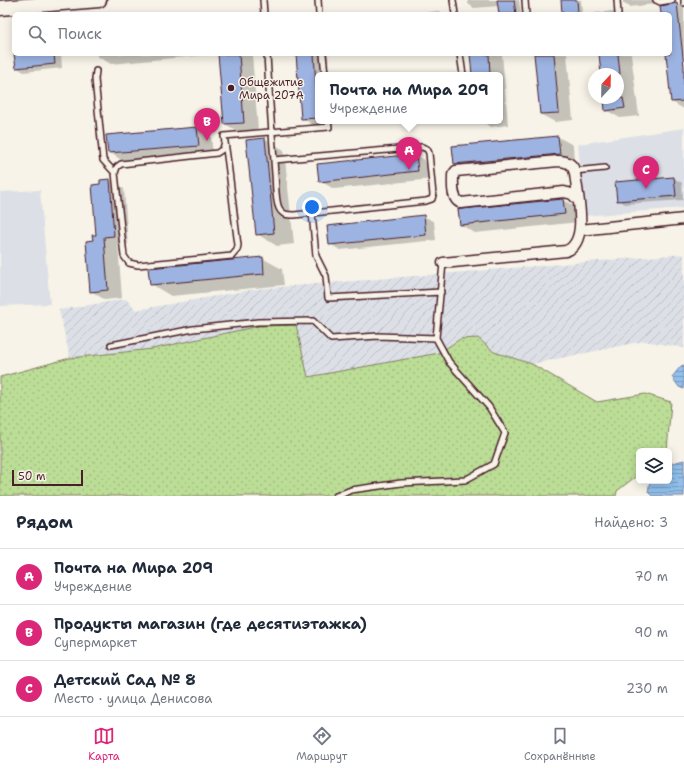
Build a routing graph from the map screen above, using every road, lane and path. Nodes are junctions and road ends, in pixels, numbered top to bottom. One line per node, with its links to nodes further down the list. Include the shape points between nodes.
1 (99, 0): 9 (street)
2 (263, 0): 11 (lane)
3 (318, 0): 12 (lane)
4 (453, 0): 13 (lane)
5 (525, 0): 14 (lane)
6 (617, 0): 15 (lane)
7 (656, 0): 8 (lane)
8 (672, 0)
9 (65, 2): 10 (street, via 35,8)
10 (0, 8)
11 (264, 12)
12 (319, 12)
13 (455, 12)
14 (526, 12)
15 (618, 12)
16 (267, 56): 23 (lane)
17 (323, 56): 20 (lane)
18 (460, 56): 21 (lane)
19 (96, 71): 30 (lane, via 103,160)
20 (324, 72)
21 (463, 72)
22 (328, 124): 23 (lane, via 329,127)
23 (271, 133): 24 (lane, via 224,136); 26 (lane)
24 (225, 141): 25 (lane, via 223,150); 27 (lane)
25 (217, 153): 27 (lane); 30 (lane, via 121,164)
26 (274, 160): 34 (lane, via 280,210 288,215); 34 (lane, via 422,147 429,151 432,199)
27 (228, 162): 30 (lane, via 238,245 235,253 228,258 138,265 129,263 124,256)
28 (606, 168): 29 (lane)
29 (574, 171): 31 (street); 32 (street, via 571,164 564,161 458,171 453,175 455,198 462,203)
30 (115, 173)
31 (576, 181): 32 (street, via 571,189); 33 (street)
32 (564, 192): 33 (street, via 572,194)
33 (578, 200): 36 (street)
34 (312, 213): 38 (lane, via 316,256 326,276 328,298)
35 (684, 219): 36 (street)
36 (580, 230): 37 (street, via 574,245 566,251)
37 (443, 263): 38 (lane)
38 (441, 292): 39 (lane)
39 (436, 338): 40 (lane, via 378,336 331,340 313,321 258,322 193,329); 41 (lane, via 449,362 489,407 505,433 494,464 465,480 400,483 351,490)
40 (111, 345)
41 (336, 496)

